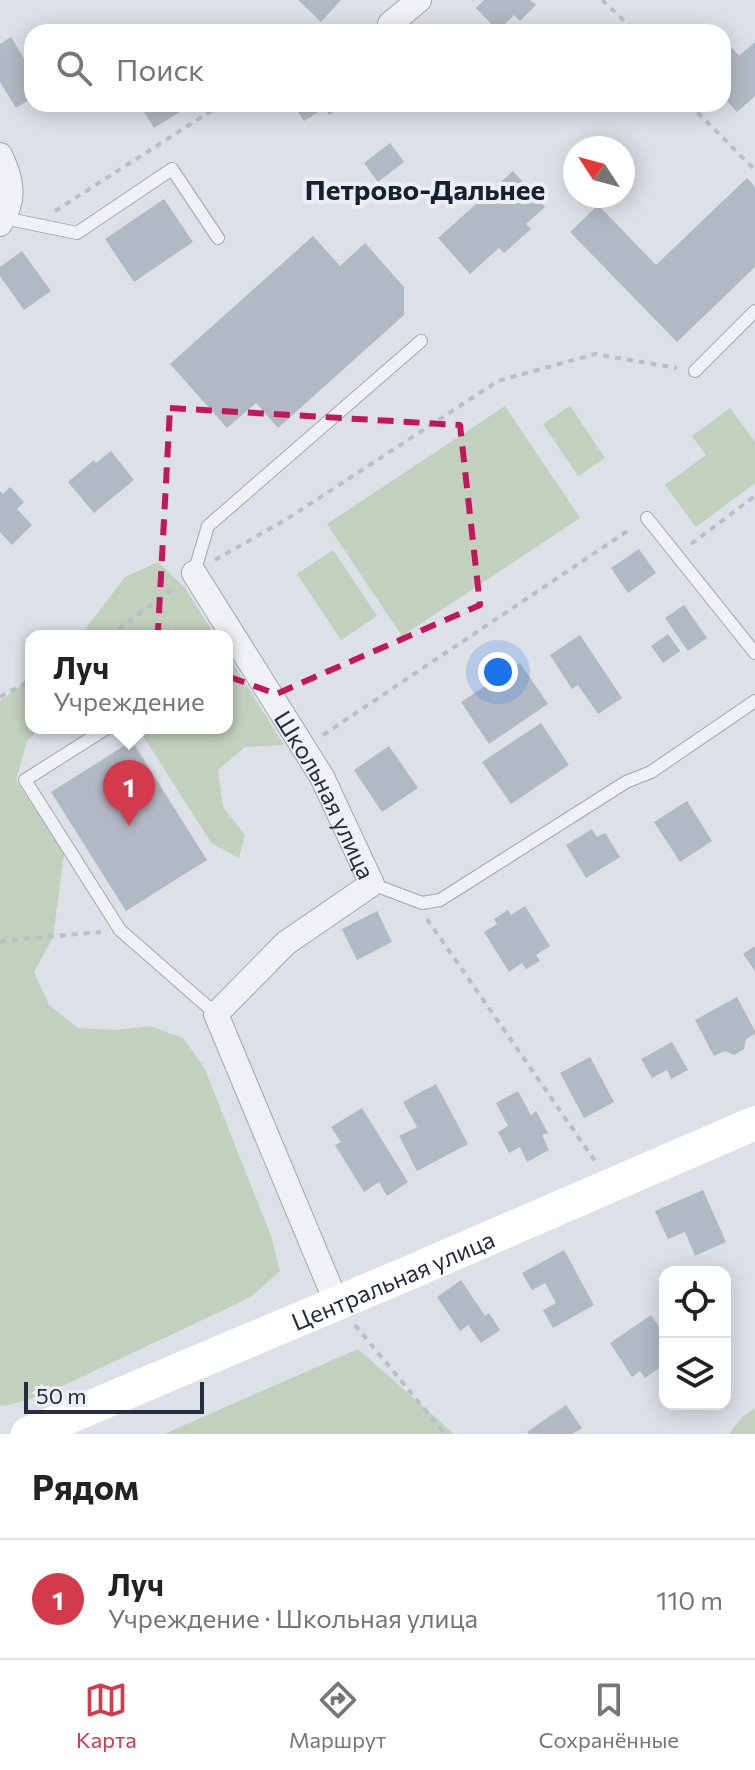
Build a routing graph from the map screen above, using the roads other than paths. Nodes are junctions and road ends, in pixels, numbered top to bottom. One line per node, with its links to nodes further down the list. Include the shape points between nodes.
1 (419, 0): 2 (street)
2 (390, 24)
3 (0, 155): 4 (street, via 11,185)
4 (2, 221): 5 (lane, via 77,233 172,169)
5 (218, 238)
6 (755, 311): 8 (lane)
7 (421, 341): 10 (lane, via 208,526)
8 (695, 371)
9 (647, 518): 13 (lane)
10 (194, 573): 11 (street, Школьная улица)
11 (230, 630)
12 (233, 635): 16 (street, Школьная улица, via 322,777)
13 (755, 653)
14 (755, 701): 16 (lane, via 651,772 626,782 440,900 422,903)
15 (98, 734): 17 (lane, via 25,780 120,930)
16 (372, 884): 17 (street, Школьная улица, via 286,943)
17 (216, 1014): 19 (street)
18 (755, 1123): 19 (main road, Центральная улица)
19 (337, 1304): 20 (main road, Центральная улица)
20 (28, 1434)

